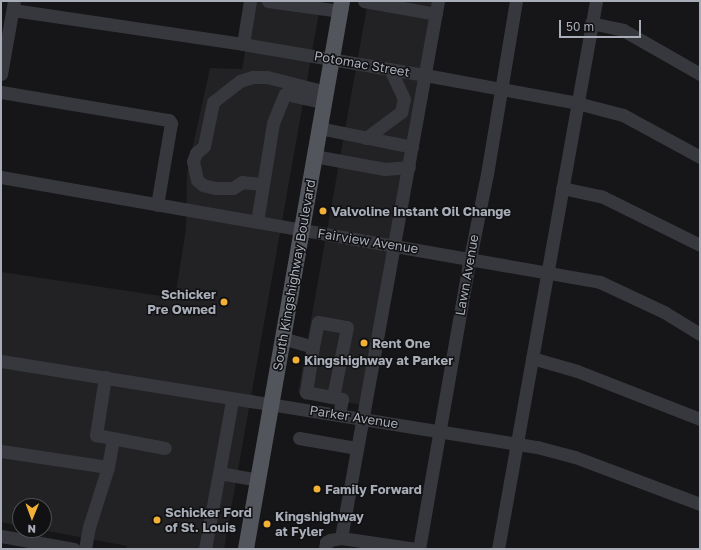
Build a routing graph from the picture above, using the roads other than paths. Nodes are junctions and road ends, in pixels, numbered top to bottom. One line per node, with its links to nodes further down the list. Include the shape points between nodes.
1 (250, 1): 12 (street)
2 (268, 1): 8 (street)
3 (364, 1): 9 (street)
4 (438, 1): 9 (street)
5 (516, 1): 18 (street, Lawn Avenue)
6 (596, 1): 10 (street)
7 (14, 5): 11 (street); 12 (street, Potomac Street)
8 (341, 6): 13 (main road, South Kingshighway Boulevard)
9 (436, 14): 17 (street)
10 (591, 23): 16 (street, via 623,30); 21 (street)
11 (6, 24): 15 (street)
12 (243, 44): 13 (street, Potomac Street)
13 (332, 59): 14 (street, Potomac Street); 20 (main road, South Kingshighway Boulevard)
14 (390, 69): 17 (street, Potomac Street); 23 (street, via 404,99 400,112)
15 (1, 74)
16 (700, 74)
17 (425, 75): 18 (street, Potomac Street); 24 (street)
18 (500, 89): 21 (street, Potomac Street); 36 (street, Lawn Avenue, via 487,174)
19 (1, 92): 31 (street, via 169,120 172,123)
20 (325, 97): 22 (main road, South Kingshighway Boulevard); 29 (street, via 285,94 274,123); 29 (street, via 267,77 240,81 213,102 204,146 196,153 193,162 197,180 203,185 215,188 233,188 242,182)
21 (577, 103): 26 (street, Potomac Street, via 623,115); 30 (street)
22 (319, 128): 23 (street); 25 (main road, South Kingshighway Boulevard)
23 (366, 138): 24 (street)
24 (412, 147): 27 (street)
25 (314, 156): 27 (street, via 385,169); 33 (main road, South Kingshighway Boulevard)
26 (700, 158)
27 (409, 167): 34 (street)
28 (1, 177): 31 (street, Fairview Avenue)
29 (263, 184): 32 (street)
30 (562, 188): 35 (street, via 601,196); 37 (street)
31 (157, 204): 32 (street, Fairview Avenue)
32 (257, 222): 33 (street, Fairview Avenue)
33 (301, 230): 34 (street, Fairview Avenue); 39 (main road, South Kingshighway Boulevard)
34 (395, 245): 36 (street, Fairview Avenue); 50 (street)
35 (700, 245)
36 (470, 258): 37 (street, Fairview Avenue); 52 (street, Lawn Avenue)
37 (546, 271): 38 (street, Fairview Avenue, via 600,282 664,312); 41 (street)
38 (700, 334)
39 (282, 338): 40 (street); 46 (main road, South Kingshighway Boulevard)
40 (313, 347): 44 (street, via 306,392); 45 (street, via 318,322 347,328)
41 (532, 358): 51 (street, via 577,371); 55 (street)
42 (1, 361): 43 (street, Parker Avenue)
43 (105, 377): 46 (street, Parker Avenue); 54 (street, via 96,435)
44 (317, 394): 45 (street); 48 (street)
45 (333, 398): 49 (street, via 342,399)
46 (271, 404): 48 (street, Parker Avenue); 61 (main road, South Kingshighway Boulevard)
47 (231, 406): 60 (street)
48 (313, 410): 49 (street, Parker Avenue)
49 (339, 414): 50 (street, Parker Avenue)
50 (363, 418): 52 (street, Parker Avenue); 57 (street)
51 (700, 419)
52 (441, 431): 55 (street, Parker Avenue); 73 (street, Lawn Avenue)
53 (299, 438): 57 (street)
54 (113, 439): 56 (street); 59 (street)
55 (517, 444): 62 (street, Parker Avenue, via 575,457); 74 (street)
56 (165, 448)
57 (357, 448): 64 (street)
58 (1, 451): 59 (street)
59 (108, 467): 69 (street, via 89,527)
60 (219, 473): 61 (street); 70 (street)
61 (257, 480): 71 (main road, South Kingshighway Boulevard)
62 (700, 504)
63 (1, 536): 65 (street)
64 (341, 538): 66 (street); 72 (street, via 326,542)
65 (15, 544): 68 (street)
66 (356, 545): 67 (street)
67 (389, 547): 73 (street)
68 (74, 549)
69 (85, 549)
70 (205, 549)
71 (246, 549)
72 (325, 549)
73 (417, 549)
74 (498, 549)

